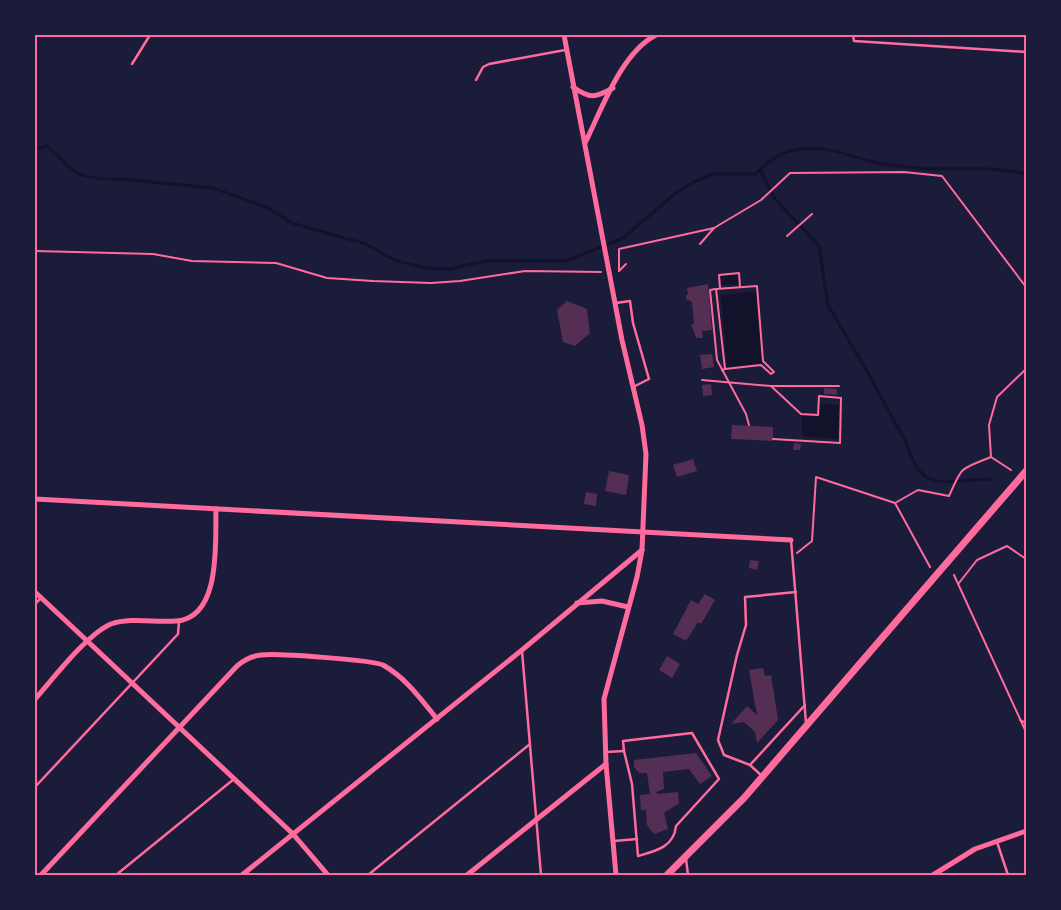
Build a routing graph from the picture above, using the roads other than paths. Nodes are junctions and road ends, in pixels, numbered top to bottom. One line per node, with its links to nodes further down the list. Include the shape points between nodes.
1 (150, 35): 7 (lane)
2 (564, 35): 5 (street)
3 (656, 35): 10 (street, via 633,52)
4 (853, 35): 6 (lane, via 854,40)
5 (567, 50): 8 (lane, via 489,64); 9 (street)
6 (1026, 52)
7 (132, 64)
8 (476, 80)
9 (573, 86): 10 (street, via 585,96); 11 (street)
10 (613, 88): 11 (street)
11 (584, 143): 12 (street)
12 (615, 304): 13 (street); 13 (lane, via 630,301 648,379)
13 (633, 387): 17 (street, via 646,454)
14 (1026, 471): 33 (main road)
15 (35, 499): 16 (street)
16 (216, 509): 17 (street); 26 (street, via 213,579 201,608)
17 (643, 532): 18 (street); 19 (street)
18 (791, 540): 21 (lane)
19 (642, 550): 23 (street); 25 (street)
20 (35, 592): 22 (street)
21 (796, 592): 31 (lane); 39 (lane, via 745,597 746,625 718,740 724,755)
22 (41, 598): 24 (lane); 27 (street)
23 (577, 603): 25 (street, via 602,601); 28 (street)
24 (35, 604)
25 (628, 607): 37 (street, via 604,699)
26 (179, 621): 27 (street, via 117,623 102,629); 29 (lane, via 178,634)
27 (87, 642): 29 (street); 30 (street)
28 (522, 650): 32 (street); 35 (lane)
29 (132, 684): 34 (street); 42 (lane)
30 (35, 699)
31 (805, 705): 33 (lane); 39 (lane)
32 (437, 719): 34 (street, via 408,683 381,664 273,654 255,656 237,666); 45 (street)
33 (806, 726): 40 (main road)
34 (179, 727): 41 (street); 50 (street)
35 (531, 744): 43 (lane); 54 (lane)
36 (624, 751): 37 (lane); 46 (lane, via 632,784); 46 (lane, via 624,741 692,734 719,779 676,826 675,836 661,850 638,856)
37 (606, 752): 38 (street)
38 (606, 764): 43 (street); 47 (street)
39 (750, 765): 40 (lane)
40 (763, 777): 49 (main road)
41 (234, 779): 45 (street); 51 (lane)
42 (35, 787)
43 (537, 819): 55 (street); 56 (lane)
44 (1026, 831): 48 (street)
45 (293, 834): 52 (street); 53 (street)
46 (637, 839): 47 (lane)
47 (613, 841): 57 (street)
48 (996, 841): 60 (street, via 963,855); 61 (lane)
49 (686, 858): 58 (main road); 59 (lane)
50 (41, 875)
51 (116, 875)
52 (242, 875)
53 (328, 875)
54 (368, 875)
55 (467, 875)
56 (541, 875)
57 (616, 875)
58 (667, 875)
59 (688, 875)
60 (933, 875)
61 (1008, 875)

